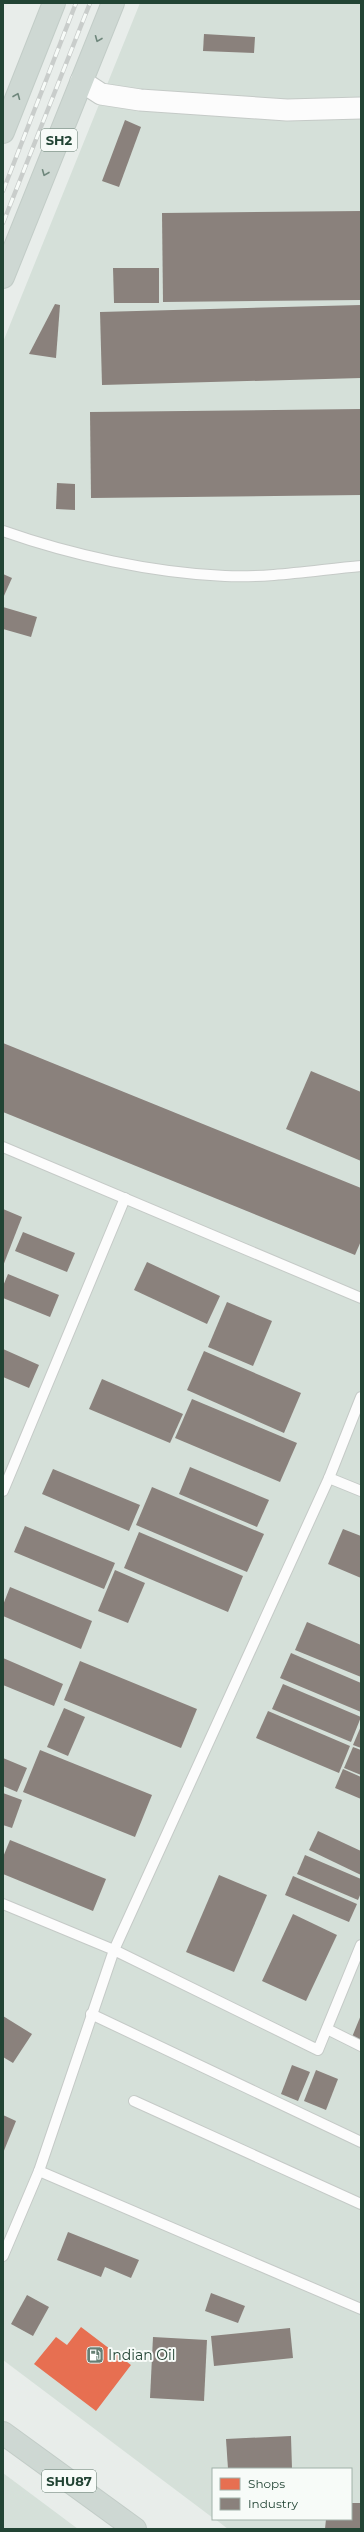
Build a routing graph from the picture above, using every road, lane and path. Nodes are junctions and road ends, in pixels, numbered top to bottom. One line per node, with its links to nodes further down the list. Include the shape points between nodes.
1 (54, 3): 5 (main road, one-way to 1)
2 (113, 3): 3 (main road, SH2, one-way to 3)
3 (81, 81): 4 (street, via 101,94 140,100 287,110); 6 (main road, SH2, one-way to 6)
4 (361, 108)
5 (4, 127)
6 (3, 277)
7 (3, 531): 8 (lane, via 68,552 212,575 252,576)
8 (361, 566)
9 (3, 1147): 10 (lane)
10 (124, 1198): 11 (lane); 14 (lane)
11 (361, 1298)
12 (361, 1398): 13 (lane)
13 (329, 1478): 15 (lane); 18 (lane)
14 (3, 1491)
15 (361, 1491)
16 (3, 1904): 18 (lane)
17 (361, 1944): 20 (lane)
18 (114, 1950): 19 (lane); 20 (lane, via 318,2050)
19 (91, 2014): 23 (lane); 24 (lane)
20 (327, 2029): 21 (lane)
21 (361, 2046)
22 (134, 2101): 25 (lane)
23 (361, 2142)
24 (38, 2171): 26 (lane); 27 (lane)
25 (361, 2204)
26 (3, 2256)
27 (361, 2309)
28 (3, 2433): 31 (main road, SHU87)
29 (3, 2450): 30 (main road, SHU87)
30 (112, 2529)
31 (135, 2529)

